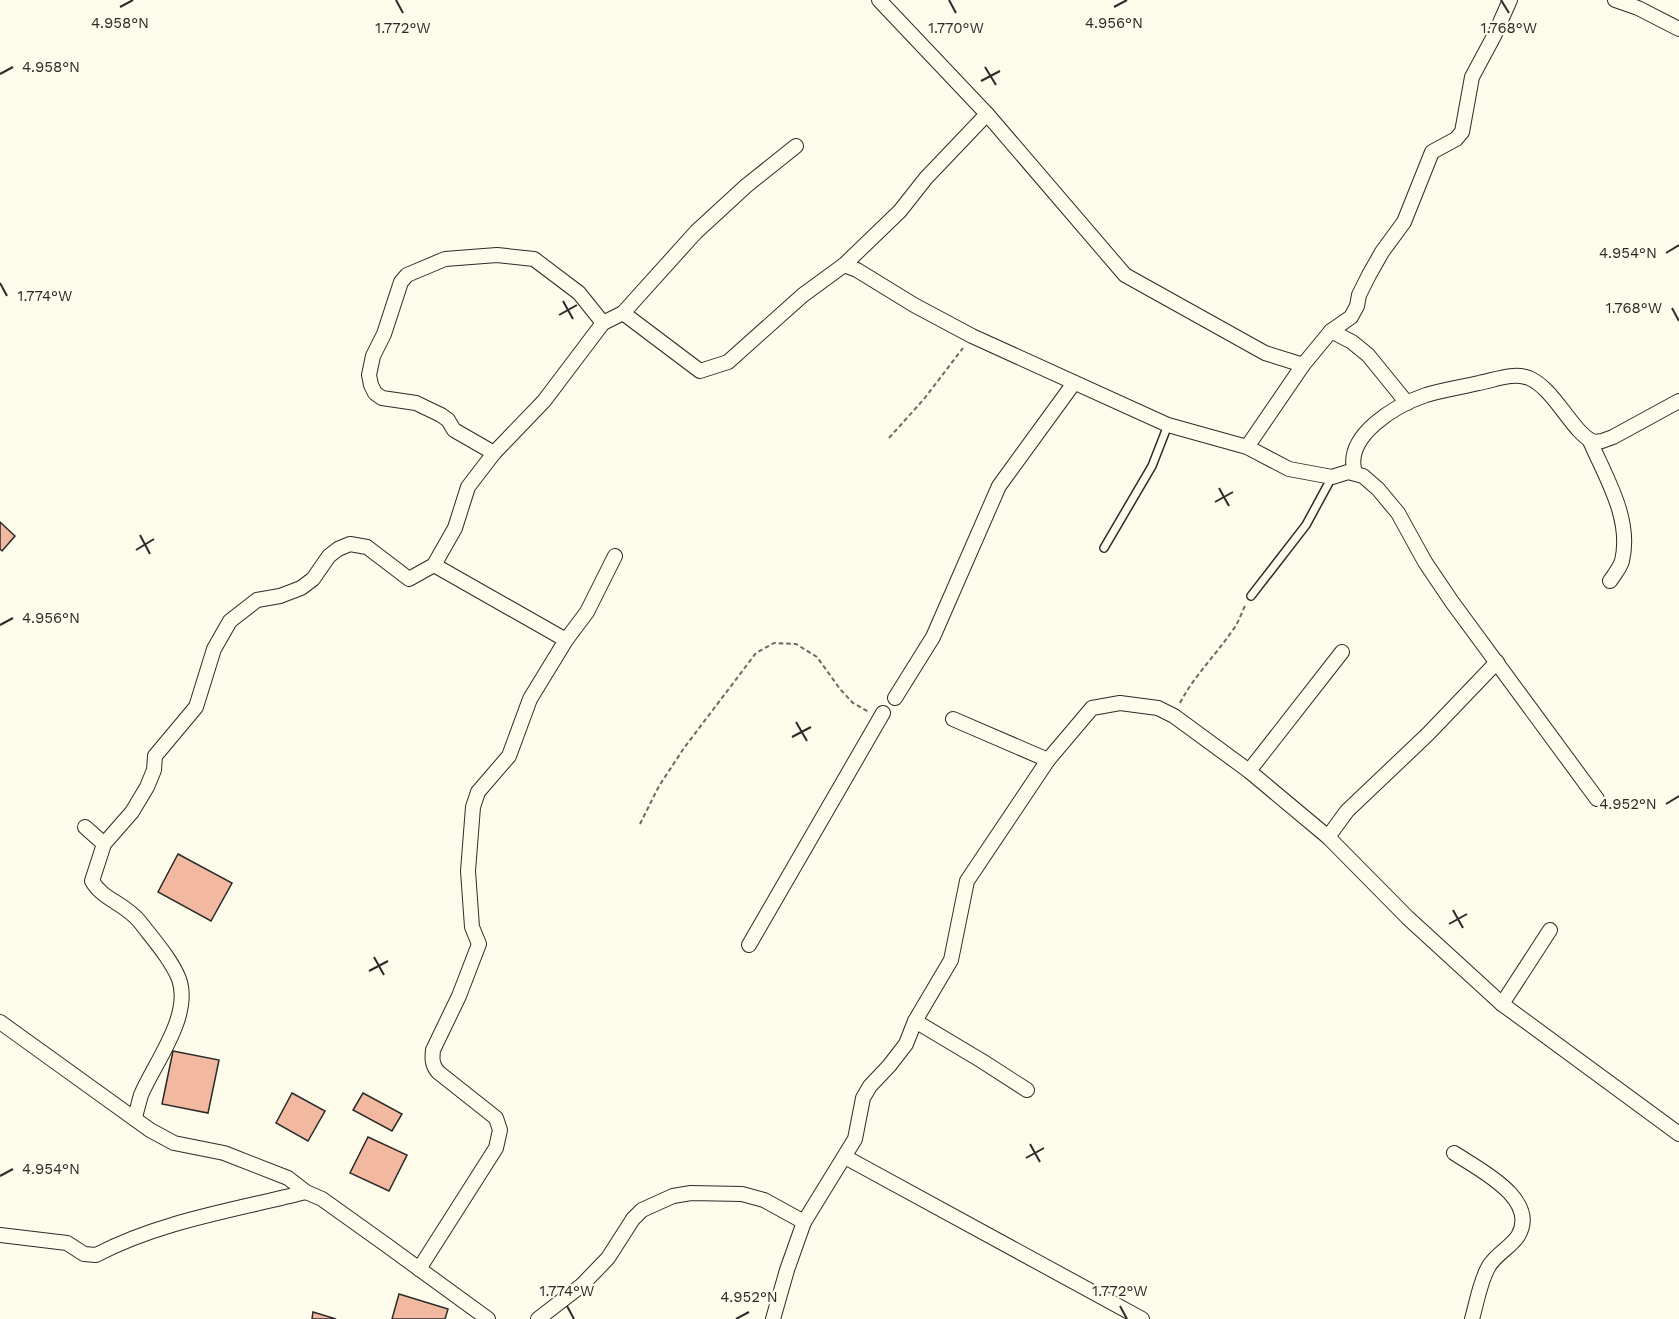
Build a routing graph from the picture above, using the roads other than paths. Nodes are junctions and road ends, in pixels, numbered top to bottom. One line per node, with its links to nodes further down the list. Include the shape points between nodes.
1 (879, 0): 6 (street)
2 (1510, 0): 11 (street, via 1472,77 1462,132 1432,152 1404,222 1369,275 1351,317)
3 (1615, 0): 5 (street)
4 (1647, 0): 5 (street)
5 (1674, 26)
6 (987, 114): 8 (street, via 900,211); 12 (street, via 1125,274 1265,353)
7 (796, 146): 9 (street, via 696,232)
8 (844, 266): 9 (street, via 802,295 728,362 700,371); 13 (street, via 972,336)
9 (623, 313): 10 (street)
10 (603, 323): 19 (street, via 544,401); 19 (street, via 579,293 534,259 498,255 452,258 421,268 401,282 373,356 369,375 375,393 382,398 416,403 441,415 454,430)
11 (1331, 331): 12 (street); 15 (street, via 1368,355)
12 (1303, 365): 18 (street)
13 (1074, 383): 16 (street); 30 (street, via 999,486 933,637)
14 (1679, 401): 17 (street, via 1602,441)
15 (1407, 403): 17 (street, via 1501,378 1528,378 1540,385); 20 (street, via 1372,426 1363,437 1352,459)
16 (1168, 425): 18 (street); 22 (lane, via 1152,466)
17 (1590, 441): 25 (street, via 1620,509 1624,544 1621,564)
18 (1247, 447): 21 (street, via 1289,469)
19 (494, 453): 24 (street, via 468,487 455,528)
20 (1355, 473): 21 (street); 29 (street, via 1378,489 1398,513 1425,562)
21 (1332, 477): 26 (lane, via 1305,525)
22 (1104, 548)
23 (615, 556): 27 (street, via 587,612)
24 (434, 565): 27 (street); 38 (street, via 410,579 367,547 350,544 329,555 301,588 258,600 237,614 214,649 196,707 155,756 147,787 132,812)
25 (1610, 581)
26 (1251, 596)
27 (566, 640): 52 (street, via 530,699 509,756 478,792 473,807 468,871 472,927 479,944 432,1060 438,1072 496,1118 500,1130 496,1148)
28 (1342, 652): 34 (street)
29 (1497, 662): 35 (street); 37 (street, via 1347,811)
30 (895, 698)
31 (883, 713): 40 (street)
32 (953, 719): 33 (street)
33 (1048, 760): 34 (street, via 1092,708 1120,702 1158,708 1173,716); 43 (street, via 967,880 951,960)
34 (1249, 771): 37 (street)
35 (1597, 799)
36 (85, 827): 38 (street)
37 (1328, 837): 41 (street, via 1408,918)
38 (104, 844): 45 (street, via 92,880 96,889 131,911 141,923 170,963 183,997 176,1024)
39 (1550, 930): 41 (street)
40 (749, 945)
41 (1502, 1004): 46 (street)
42 (0, 1022): 45 (street)
43 (915, 1022): 44 (street); 48 (street, via 906,1044 863,1098 855,1140)
44 (1027, 1090)
45 (135, 1117): 49 (street, via 174,1143 224,1153 269,1169)
46 (1679, 1134)
47 (1454, 1152): 57 (street, via 1512,1193 1520,1205 1522,1221 1518,1236 1488,1267)
48 (845, 1157): 50 (street); 56 (street)
49 (306, 1192): 51 (street, via 157,1229 90,1256 67,1243); 52 (street)
50 (804, 1222): 54 (street, via 764,1200 742,1194 673,1196 642,1210 608,1258 582,1285); 55 (street)
51 (0, 1235)
52 (418, 1269): 53 (street)
53 (488, 1319)
54 (538, 1319)
55 (773, 1319)
56 (1142, 1319)
57 (1472, 1319)

